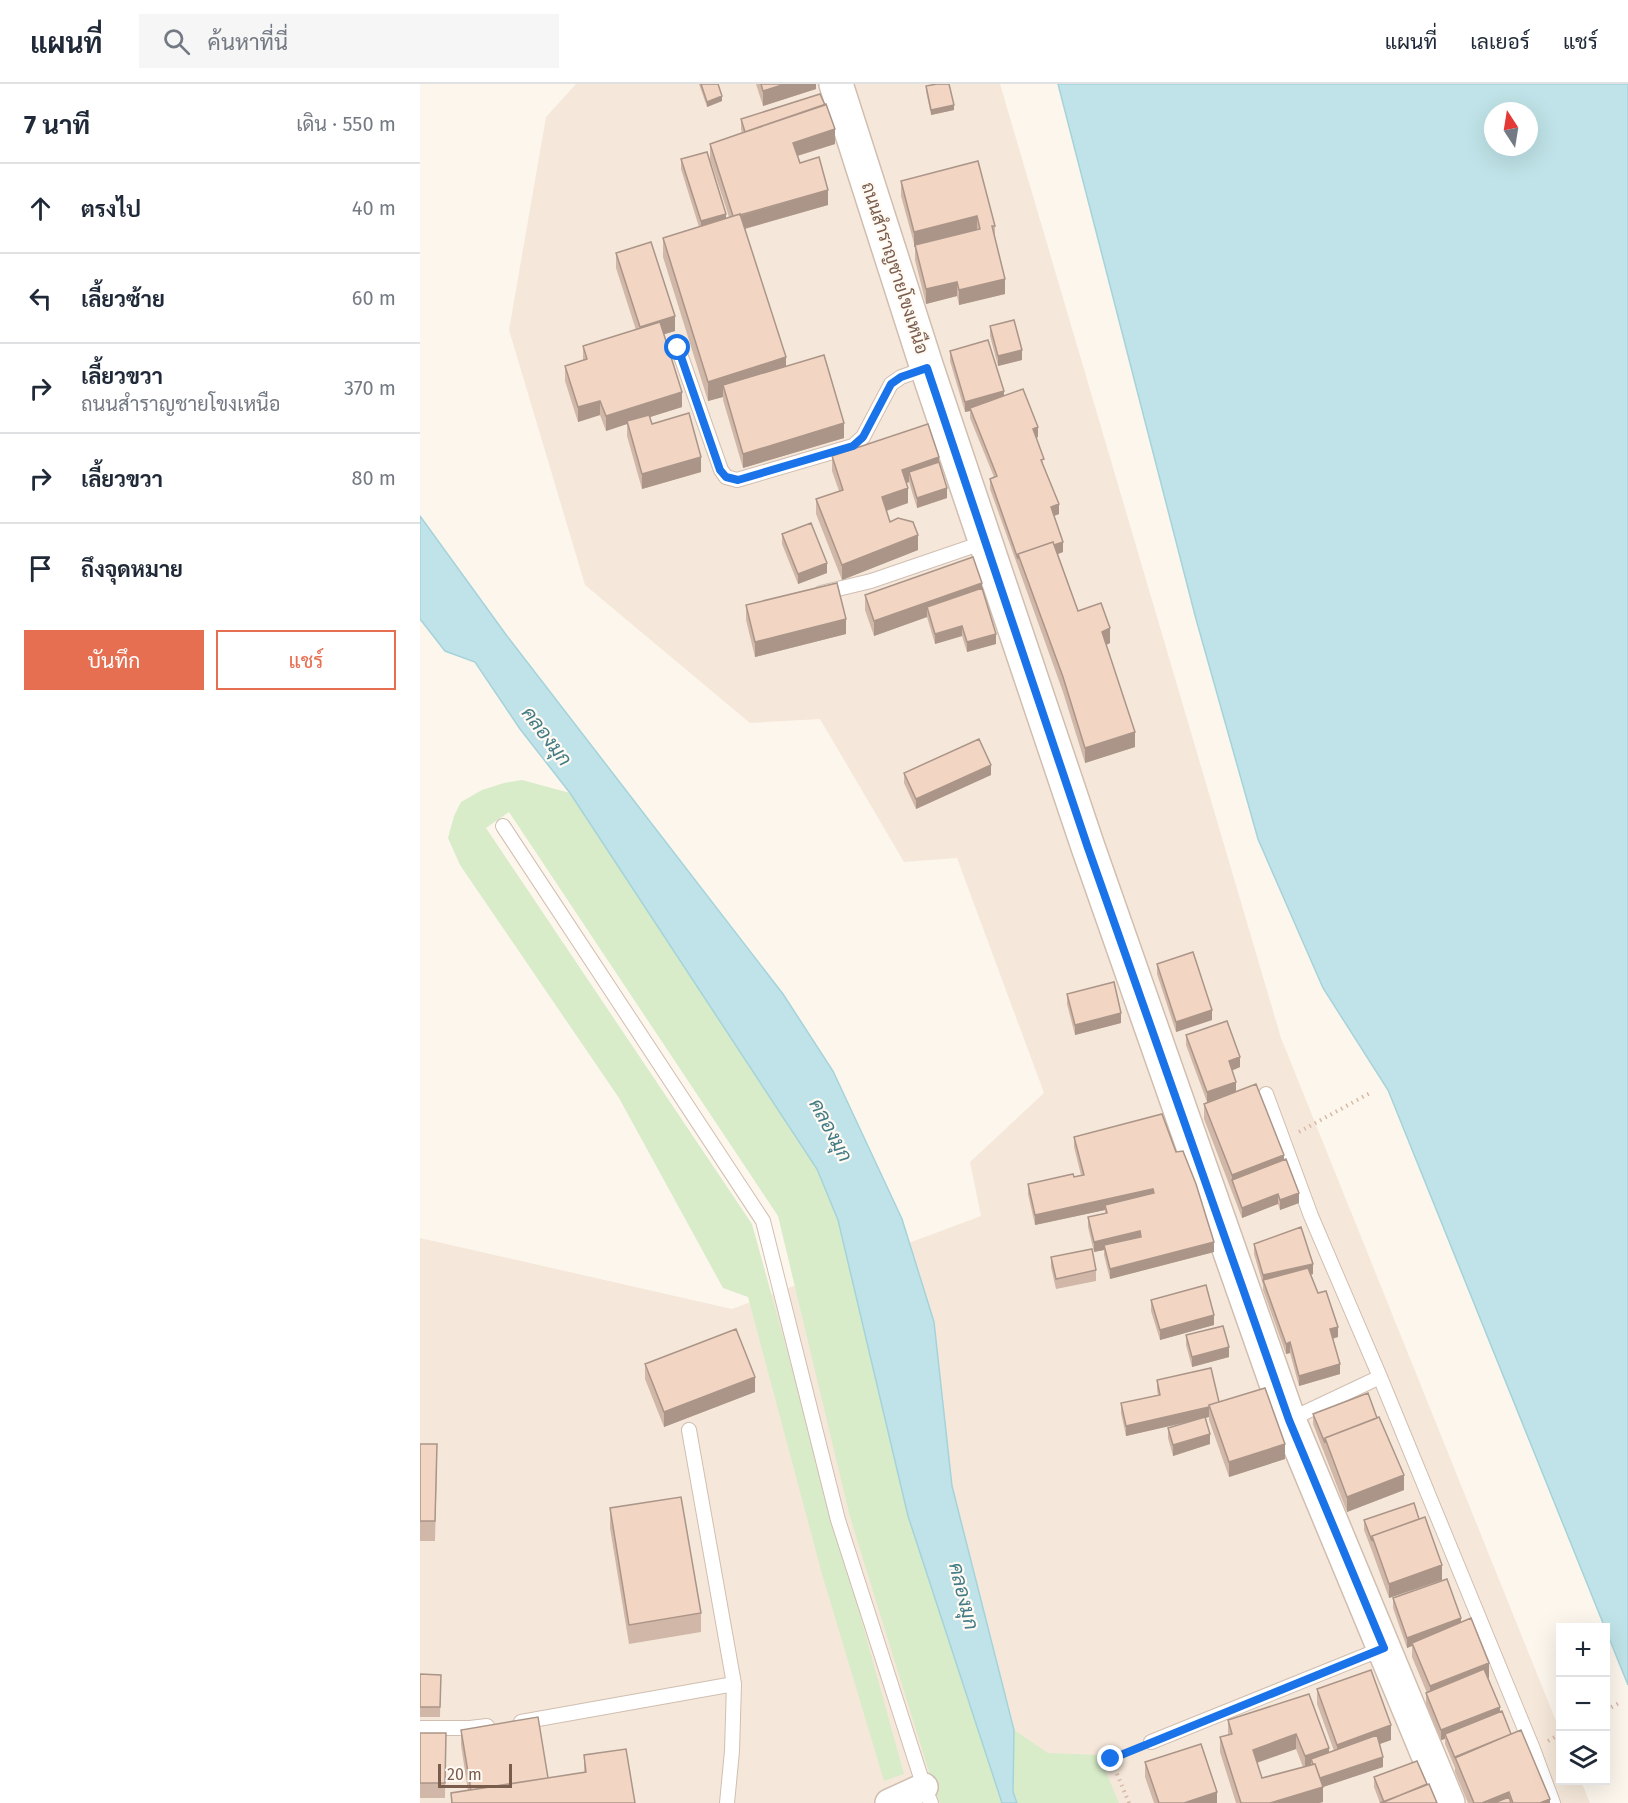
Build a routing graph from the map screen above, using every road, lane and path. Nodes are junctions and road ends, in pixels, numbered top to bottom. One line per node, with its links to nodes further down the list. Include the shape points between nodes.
1 (836, 84): 3 (street, ถนนสำราญชายโขงเหนือ)
2 (678, 348): 3 (lane, via 720,470 726,477 738,480 853,446 863,437 891,384)
3 (927, 368): 4 (street, ถนนสำราญชายโขงเหนือ)
4 (985, 542): 5 (lane, via 871,582); 11 (street, ถนนสำราญชายโขงเหนือ)
5 (810, 595)
6 (503, 826): 19 (lane, via 763,1221 838,1521)
7 (1370, 1093): 9 (path)
8 (1266, 1094): 9 (lane)
9 (1284, 1140): 10 (lane, via 1311,1216)
10 (1380, 1377): 11 (lane); 24 (lane)
11 (1289, 1420): 13 (street, ถนนสำราญชายโขงเหนือ)
12 (689, 1430): 14 (lane)
13 (1384, 1648): 18 (lane); 23 (street, ถนนสำราญชายโขงเหนือ)
14 (734, 1684): 17 (lane, via 503,1724); 20 (lane)
15 (1621, 1702): 16 (path)
16 (1610, 1708)
17 (420, 1728)
18 (1151, 1742): 22 (path, via 1111,1759)
19 (927, 1795): 21 (street)
20 (727, 1803)
21 (889, 1803)
22 (1129, 1803)
23 (1449, 1803)
24 (1553, 1803)

